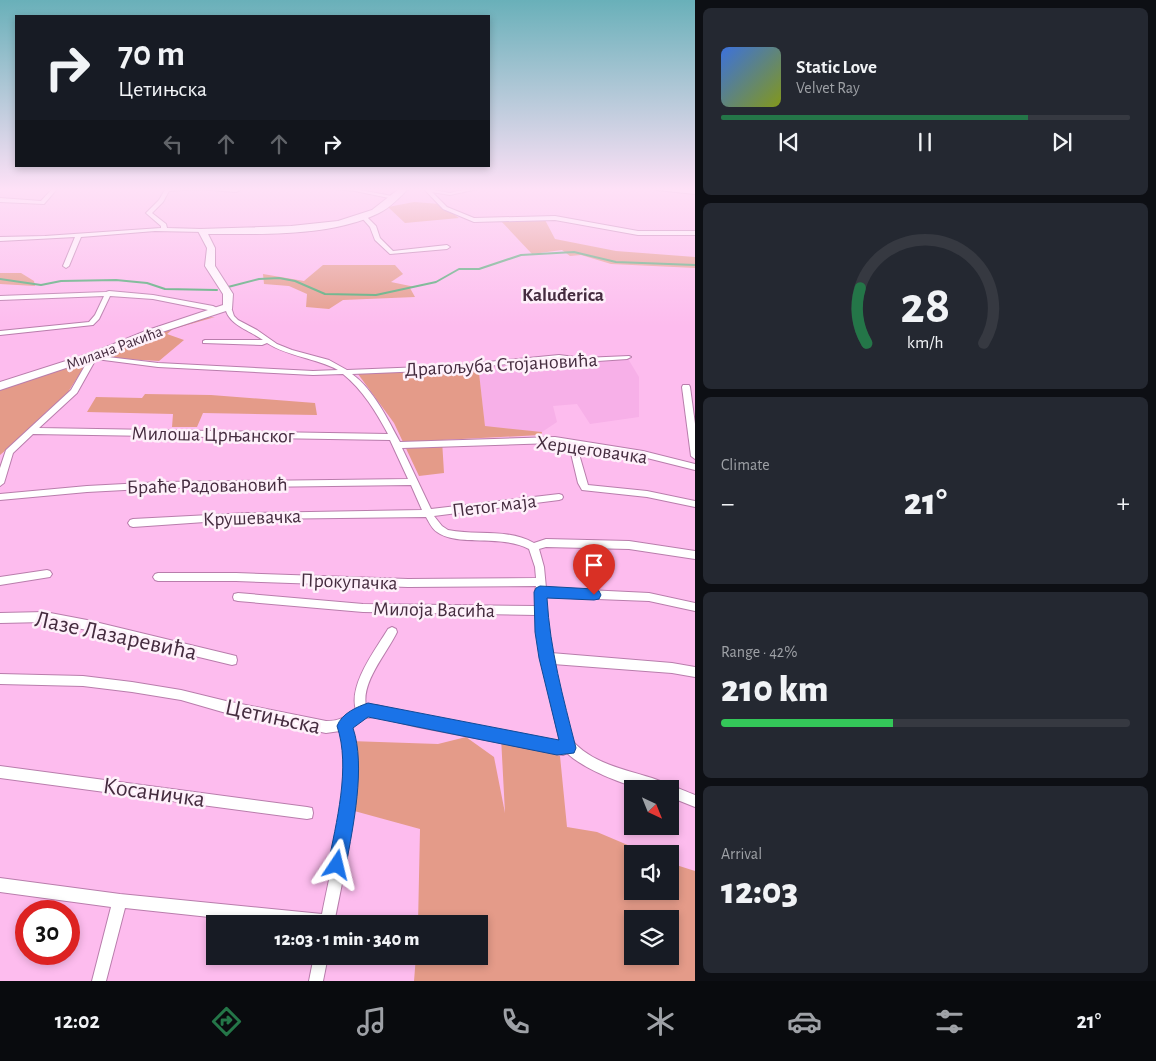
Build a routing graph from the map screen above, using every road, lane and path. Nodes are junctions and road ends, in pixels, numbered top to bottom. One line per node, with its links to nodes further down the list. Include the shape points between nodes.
1 (97, 234): 4 (street)
2 (203, 234): 10 (street, Драгољуба Стојановића, via 211,248 210,266 228,294)
3 (375, 234): 6 (street, via 392,253)
4 (80, 235): 5 (street); 7 (street)
5 (0, 239)
6 (447, 247)
7 (66, 266)
8 (109, 293): 9 (street); 10 (street); 11 (street, via 96,320 90,324)
9 (0, 298)
10 (223, 309): 12 (street, Драгољуба Стојановића, via 233,320); 14 (street, Милана Ракића, via 152,332)
11 (0, 334)
12 (268, 341): 13 (street); 16 (street, Драгољуба Стојановића)
13 (205, 342)
14 (94, 356): 16 (street, via 158,365 287,373); 17 (street, Милана Ракића); 19 (street, via 74,391)
15 (627, 357): 16 (street, Драгољуба Стојановића, via 583,360 559,357 448,368)
16 (346, 372): 20 (street, Драгољуба Стојановића, via 367,396)
17 (0, 386)
18 (686, 387): 22 (street)
19 (32, 431): 20 (street, Милоша Црњанског); 25 (street, via 10,452)
20 (396, 441): 21 (street, Херцеговачка, via 549,440); 24 (street, Драгољуба Стојановића)
21 (573, 444): 23 (street, Херцеговачка); 28 (street, via 585,488 647,494)
22 (695, 456)
23 (695, 467)
24 (414, 482): 26 (street, Браће Радовановић, via 162,485); 30 (street, Драгољуба Стојановића)
25 (0, 483)
26 (0, 497)
27 (559, 497): 30 (street, Петог маја)
28 (695, 504)
29 (372, 513): 30 (street, Петог маја); 31 (street, Крушевачка)
30 (428, 513): 32 (street, Драгољуба Стојановића, via 445,533 505,537)
31 (133, 523)
32 (534, 547): 33 (street, via 546,543 629,545); 37 (street)
33 (695, 555)
34 (47, 574): 36 (street)
35 (158, 577): 37 (street, Прокупачка, via 236,576)
36 (0, 581)
37 (540, 587): 39 (street, Прокупачка, via 649,597); 40 (street)
38 (238, 597): 40 (street, Милоја Васића, via 363,608)
39 (695, 607)
40 (540, 611): 43 (street)
41 (0, 618): 44 (street, Лазе Лазаревића, via 45,617)
42 (392, 632): 47 (street, via 360,694)
43 (546, 658): 45 (street); 49 (street)
44 (232, 660)
45 (695, 672)
46 (0, 679): 48 (street, Цетињска, via 84,681 122,686 180,695 326,727)
47 (363, 712): 48 (street, Цетињска); 49 (street, via 376,711)
48 (345, 726): 58 (street, via 350,741 347,809)
49 (568, 748): 51 (street, via 595,766)
50 (0, 772): 54 (street, Косаничка)
51 (638, 780)
52 (679, 795): 53 (street)
53 (695, 801)
54 (307, 813)
55 (0, 885): 56 (street)
56 (120, 901): 57 (street); 60 (street)
57 (252, 915)
58 (328, 915)
59 (319, 965): 61 (street)
60 (99, 981)
61 (316, 981)

